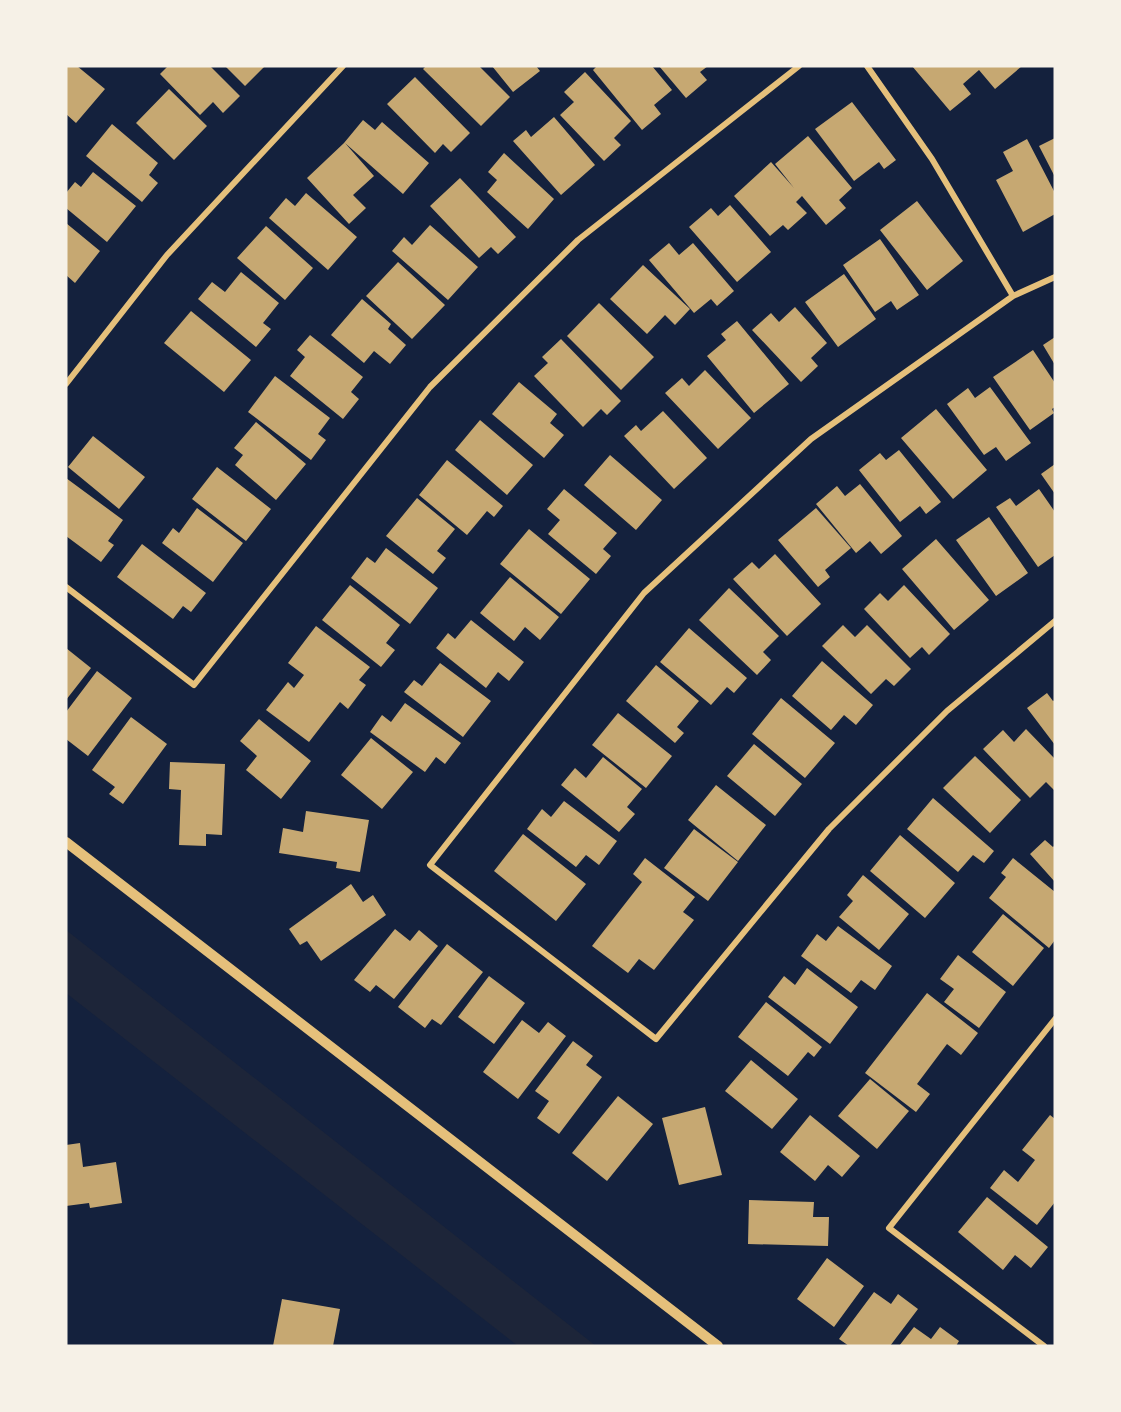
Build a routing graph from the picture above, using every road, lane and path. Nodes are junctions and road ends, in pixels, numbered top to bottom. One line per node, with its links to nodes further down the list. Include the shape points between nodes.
1 (343, 66): 6 (street, via 167,255)
2 (799, 66): 7 (street, via 578,240 430,387 194,685)
3 (867, 66): 5 (street, via 932,159)
4 (1055, 277): 5 (street)
5 (1013, 296): 8 (street, via 811,439 644,593 429,865 656,1039 829,829 947,711)
6 (66, 384)
7 (66, 587)
8 (1055, 621)
9 (66, 842): 11 (street)
10 (1055, 1019): 12 (street, via 889,1228)
11 (718, 1346)
12 (1044, 1346)

